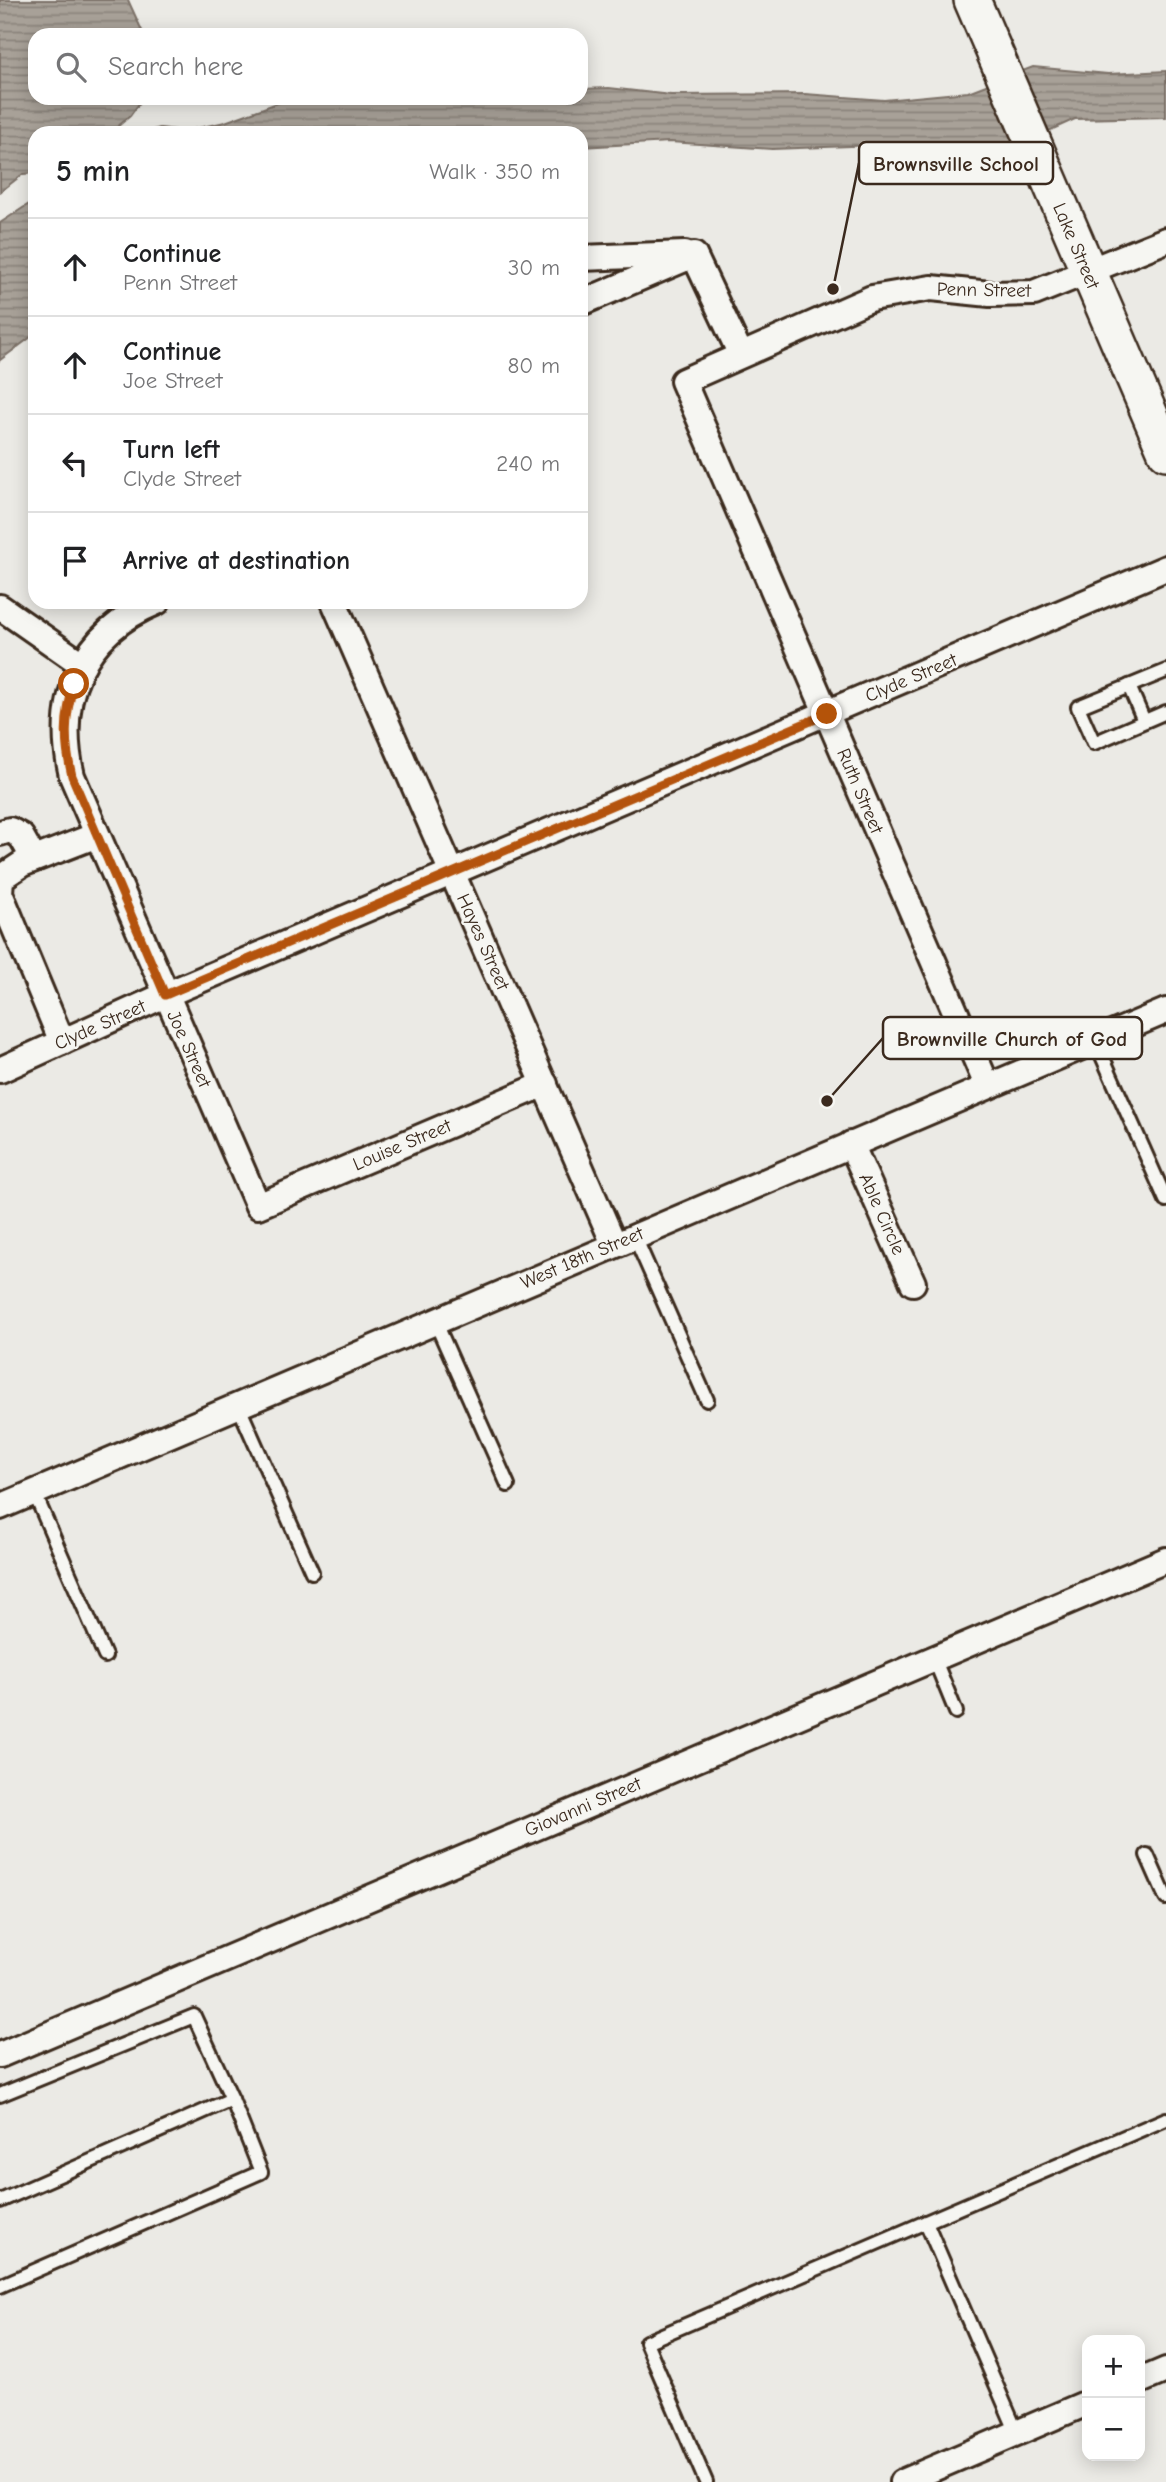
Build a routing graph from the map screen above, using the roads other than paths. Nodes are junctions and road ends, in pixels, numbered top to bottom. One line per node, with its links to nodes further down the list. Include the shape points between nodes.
1 (972, 0): 5 (street, Lake Street)
2 (1166, 240): 5 (street, Penn Street)
3 (694, 255): 4 (street); 6 (street); 7 (street)
4 (588, 258)
5 (1087, 274): 7 (street, Penn Street, via 1034,293 931,288 872,298); 9 (street, Lake Street)
6 (588, 300)
7 (741, 355): 8 (street, Penn Street)
8 (683, 381): 18 (street, Ruth Street)
9 (1166, 452)
10 (1166, 568): 18 (street, Clyde Street)
11 (0, 607): 14 (street)
12 (145, 609): 14 (street, via 110,630)
13 (337, 609): 23 (street, Hayes Street)
14 (83, 664): 21 (street, Joe Street, via 65,724 65,748)
15 (1166, 671): 16 (lane)
16 (1129, 686): 19 (lane); 19 (lane, via 1078,708 1094,743)
17 (1166, 712): 19 (lane)
18 (827, 714): 23 (street, Clyde Street); 30 (street, Ruth Street)
19 (1144, 721)
20 (0, 832): 22 (street, via 10,830 22,836)
21 (97, 835): 22 (street); 24 (street, Joe Street)
22 (34, 859): 27 (street, via 1,878 0,893)
23 (453, 873): 24 (street, Clyde Street); 29 (street, Hayes Street)
24 (165, 995): 27 (street, Clyde Street); 33 (street, Joe Street)
25 (1166, 1011): 26 (street, West 18th Street)
26 (1095, 1040): 30 (street, West 18th Street); 32 (lane)
27 (61, 1042): 28 (street, Clyde Street)
28 (0, 1070)
29 (545, 1084): 33 (street, Louise Street); 34 (street, Hayes Street)
30 (988, 1085): 31 (street, West 18th Street)
31 (851, 1144): 34 (street, West 18th Street); 35 (street, Able Circle)
32 (1166, 1200)
33 (258, 1206)
34 (624, 1240): 36 (street, West 18th Street); 37 (lane)
35 (913, 1283)
36 (435, 1321): 38 (street, West 18th Street); 39 (lane)
37 (707, 1400)
38 (238, 1405): 40 (street, West 18th Street); 43 (lane)
39 (508, 1485)
40 (34, 1492): 41 (street, West 18th Street); 44 (lane)
41 (0, 1507)
42 (1166, 1560): 45 (street, Giovanni Street)
43 (312, 1572)
44 (105, 1656)
45 (934, 1658): 46 (lane); 49 (street, Giovanni Street)
46 (956, 1712)
47 (1147, 1855): 48 (lane)
48 (1166, 1898)
49 (0, 2055)
50 (0, 2095): 51 (lane, via 194,2016)
51 (232, 2099): 53 (lane); 55 (lane, via 261,2172)
52 (1166, 2119): 54 (lane)
53 (0, 2201)
54 (926, 2222): 59 (lane); 60 (lane, via 646,2342)
55 (0, 2286)
56 (1166, 2370): 57 (street)
57 (1145, 2379)
58 (1082, 2405): 59 (street)
59 (1017, 2433): 61 (street)
60 (706, 2482)
61 (902, 2482)

